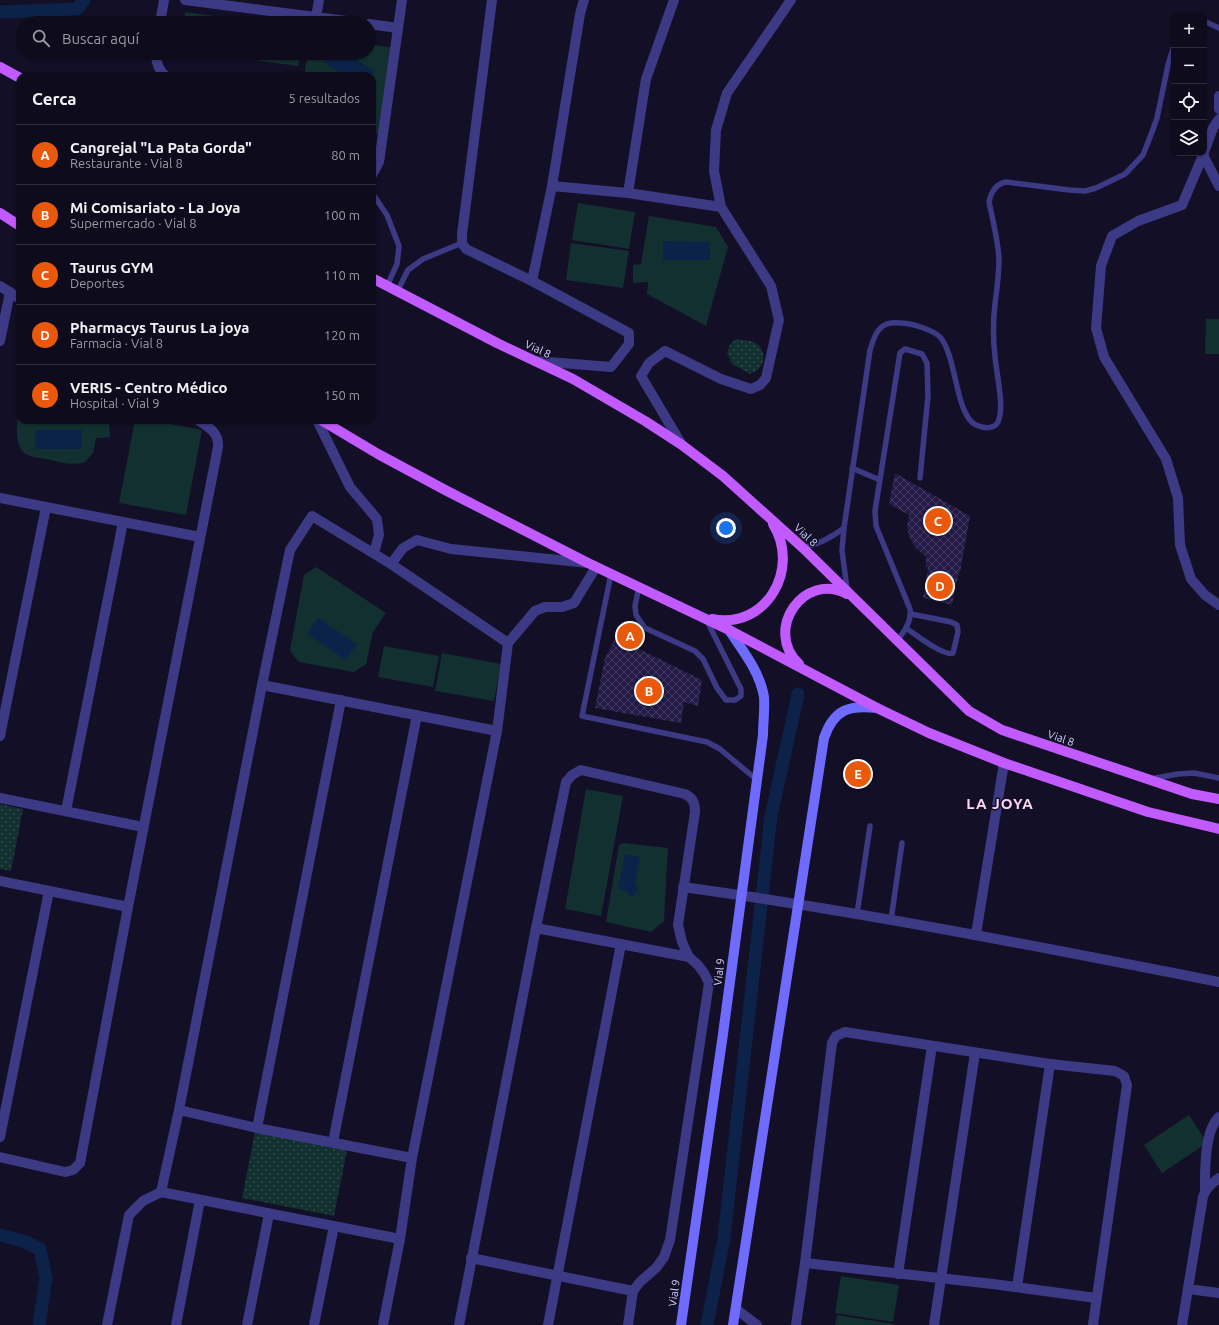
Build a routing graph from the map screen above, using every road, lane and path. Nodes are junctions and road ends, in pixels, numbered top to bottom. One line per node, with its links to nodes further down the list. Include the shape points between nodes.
1 (164, 0): 10 (street)
2 (185, 0): 9 (street)
3 (319, 0): 12 (street)
4 (402, 0): 15 (street)
5 (492, 0): 36 (street)
6 (584, 0): 29 (street)
7 (674, 0): 31 (street, via 646,79)
8 (791, 0): 33 (street, via 727,93 716,130 714,172)
9 (238, 4): 11 (street)
10 (161, 16)
11 (310, 16)
12 (316, 16)
13 (1207, 22): 16 (lane)
14 (376, 25): 15 (street)
15 (398, 28): 28 (street, via 379,162)
16 (1219, 28)
17 (1173, 48): 50 (lane, via 1152,132 1143,155 1125,174 1085,191 1006,182 997,185 990,197 999,259 994,322 994,355 1000,399 997,423 987,428 971,422 960,397 950,358 940,338 930,330 915,325 888,324 875,335 870,350)
18 (156, 60): 20 (street)
19 (1, 68): 21 (main road)
20 (161, 72)
21 (16, 76)
22 (1219, 96): 23 (street)
23 (1219, 109)
24 (1219, 119): 25 (street)
25 (1207, 145)
26 (1203, 156): 66 (street, via 1182,205 1138,221 1112,236 1101,266 1096,328 1104,357 1166,459 1178,498 1180,545 1191,579 1205,595)
27 (1205, 156): 30 (street)
28 (376, 168)
29 (552, 186): 31 (street); 38 (street)
30 (1219, 186)
31 (628, 193): 33 (street)
32 (376, 199): 40 (lane, via 387,215 399,246 398,264)
33 (721, 207): 49 (street, via 772,286 779,320 766,378 760,385 751,389 721,379 665,351 648,363 641,376)
34 (0, 213): 35 (main road)
35 (16, 223)
36 (462, 243): 38 (street, via 466,248); 42 (lane, via 423,259 408,270)
37 (376, 280): 40 (main road, Vial 8)
38 (532, 281): 45 (street, via 629,333 629,344 610,367)
39 (0, 286): 41 (street)
40 (388, 286): 42 (main road, Vial 8)
41 (10, 292): 43 (street); 44 (street)
42 (397, 292): 45 (main road, Vial 8)
43 (16, 297)
44 (0, 341)
45 (536, 361): 49 (main road, Vial 8, via 600,394)
46 (204, 424): 58 (street, via 214,431 218,442)
47 (319, 424): 60 (street, via 350,487 377,519 379,535)
48 (328, 424): 62 (main road, via 447,491)
49 (682, 445): 55 (main road, Vial 8, via 724,476)
50 (852, 468): 52 (lane); 57 (lane)
51 (920, 478): 52 (lane, via 928,396 927,363 922,354 905,349 900,353)
52 (880, 480): 68 (lane, via 875,511 876,526)
53 (0, 498): 54 (street)
54 (46, 507): 56 (street); 80 (street)
55 (764, 512): 59 (main road, Vial 8); 67 (main road, via 777,531 783,550 783,571 775,590 762,606 740,618 714,620)
56 (123, 522): 58 (street); 87 (street)
57 (844, 528): 59 (lane, via 817,544); 65 (lane, via 842,550)
58 (200, 537): 89 (street)
59 (803, 548): 65 (main road, Vial 8)
60 (374, 553): 61 (street); 75 (street, via 312,516 290,550)
61 (391, 564): 62 (street, via 403,548 417,540 451,549); 73 (street)
62 (592, 565): 63 (main road); 73 (street, via 574,603 535,611)
63 (611, 574): 64 (main road); 84 (lane, via 582,716 707,742 720,749)
64 (640, 586): 67 (main road); 69 (lane, via 635,606 636,615 646,628 695,651 703,659 726,700 736,700 741,696 741,689)
65 (850, 594): 72 (main road, Vial 8); 74 (main road, via 837,590 819,590 803,597 791,610 785,627 786,645 795,660)
66 (1219, 605)
67 (695, 613): 69 (main road)
68 (911, 614): 70 (lane); 70 (lane, via 957,625 953,653 948,654 937,649)
69 (706, 619): 71 (main road)
70 (906, 628): 72 (lane)
71 (730, 630): 74 (main road); 84 (street, Vial 9, via 750,660 764,697 763,735)
72 (898, 641): 83 (main road, Vial 8, via 969,711 1002,730)
73 (508, 643): 79 (street)
74 (809, 671): 77 (main road)
75 (262, 685): 76 (street); 108 (street)
76 (341, 700): 78 (street); 110 (street)
77 (877, 708): 81 (main road, via 929,733); 96 (street, via 848,709 833,719 828,727 824,738)
78 (417, 715): 79 (street); 112 (street)
79 (497, 731): 114 (street)
80 (0, 736)
81 (1004, 763): 90 (main road, via 1148,812); 101 (street)
82 (1219, 778): 83 (lane, via 1194,773)
83 (1146, 779): 86 (main road, Vial 8, via 1192,794)
84 (757, 780): 95 (street, Vial 9)
85 (0, 798): 87 (street)
86 (1219, 799)
87 (66, 811): 89 (street)
88 (870, 826): 98 (lane)
89 (144, 827): 97 (street)
90 (1219, 829)
91 (902, 843): 99 (lane)
92 (0, 881): 94 (street)
93 (683, 887): 95 (street); 100 (street, via 695,812 692,798 686,794 581,770 566,782); 103 (street, via 678,926)
94 (49, 891): 97 (street); 111 (street)
95 (742, 895): 96 (street); 141 (street, Vial 9)
96 (797, 904): 98 (street); 132 (street)
97 (128, 907): 113 (street, via 80,1163 73,1170 65,1172)
98 (857, 914): 99 (street)
99 (891, 920): 101 (street)
100 (536, 928): 102 (street); 122 (street)
101 (976, 934): 104 (street)
102 (621, 944): 103 (street); 125 (street)
103 (689, 957): 129 (street, via 698,965 709,983 670,1240 656,1268)
104 (1219, 982)
105 (932, 1046): 106 (street); 123 (street, via 845,1032 839,1034 832,1043); 124 (street)
106 (975, 1053): 107 (street); 126 (street)
107 (1050, 1064): 127 (street); 131 (street, via 1115,1071 1124,1076 1127,1085)
108 (179, 1110): 110 (street); 117 (street)
109 (1219, 1117): 116 (street, via 1213,1123 1204,1162)
110 (257, 1128): 112 (street)
111 (0, 1137)
112 (334, 1142): 114 (street)
113 (0, 1157)
114 (412, 1158): 121 (street)
115 (1219, 1178): 116 (street)
116 (1205, 1191): 128 (street)
117 (161, 1192): 118 (street); 133 (street, via 143,1201 129,1215)
118 (200, 1200): 119 (street); 134 (street)
119 (269, 1214): 120 (street); 135 (street)
120 (334, 1226): 121 (street); 136 (street)
121 (400, 1239): 137 (street)
122 (471, 1258): 125 (street); 138 (street)
123 (805, 1263): 124 (street); 144 (street)
124 (898, 1274): 126 (street)
125 (558, 1275): 129 (street); 139 (street)
126 (941, 1279): 127 (street); 145 (street)
127 (1017, 1287): 131 (street)
128 (1188, 1289): 130 (street); 147 (street)
129 (633, 1291): 140 (street)
130 (1219, 1293)
131 (1096, 1298): 146 (street)
132 (736, 1309): 142 (street); 143 (street)
133 (107, 1325)
134 (176, 1325)
135 (247, 1325)
136 (314, 1325)
137 (383, 1325)
138 (459, 1325)
139 (548, 1325)
140 (628, 1325)
141 (681, 1325)
142 (734, 1325)
143 (757, 1325)
144 (796, 1325)
145 (934, 1325)
146 (1093, 1325)
147 (1182, 1325)

